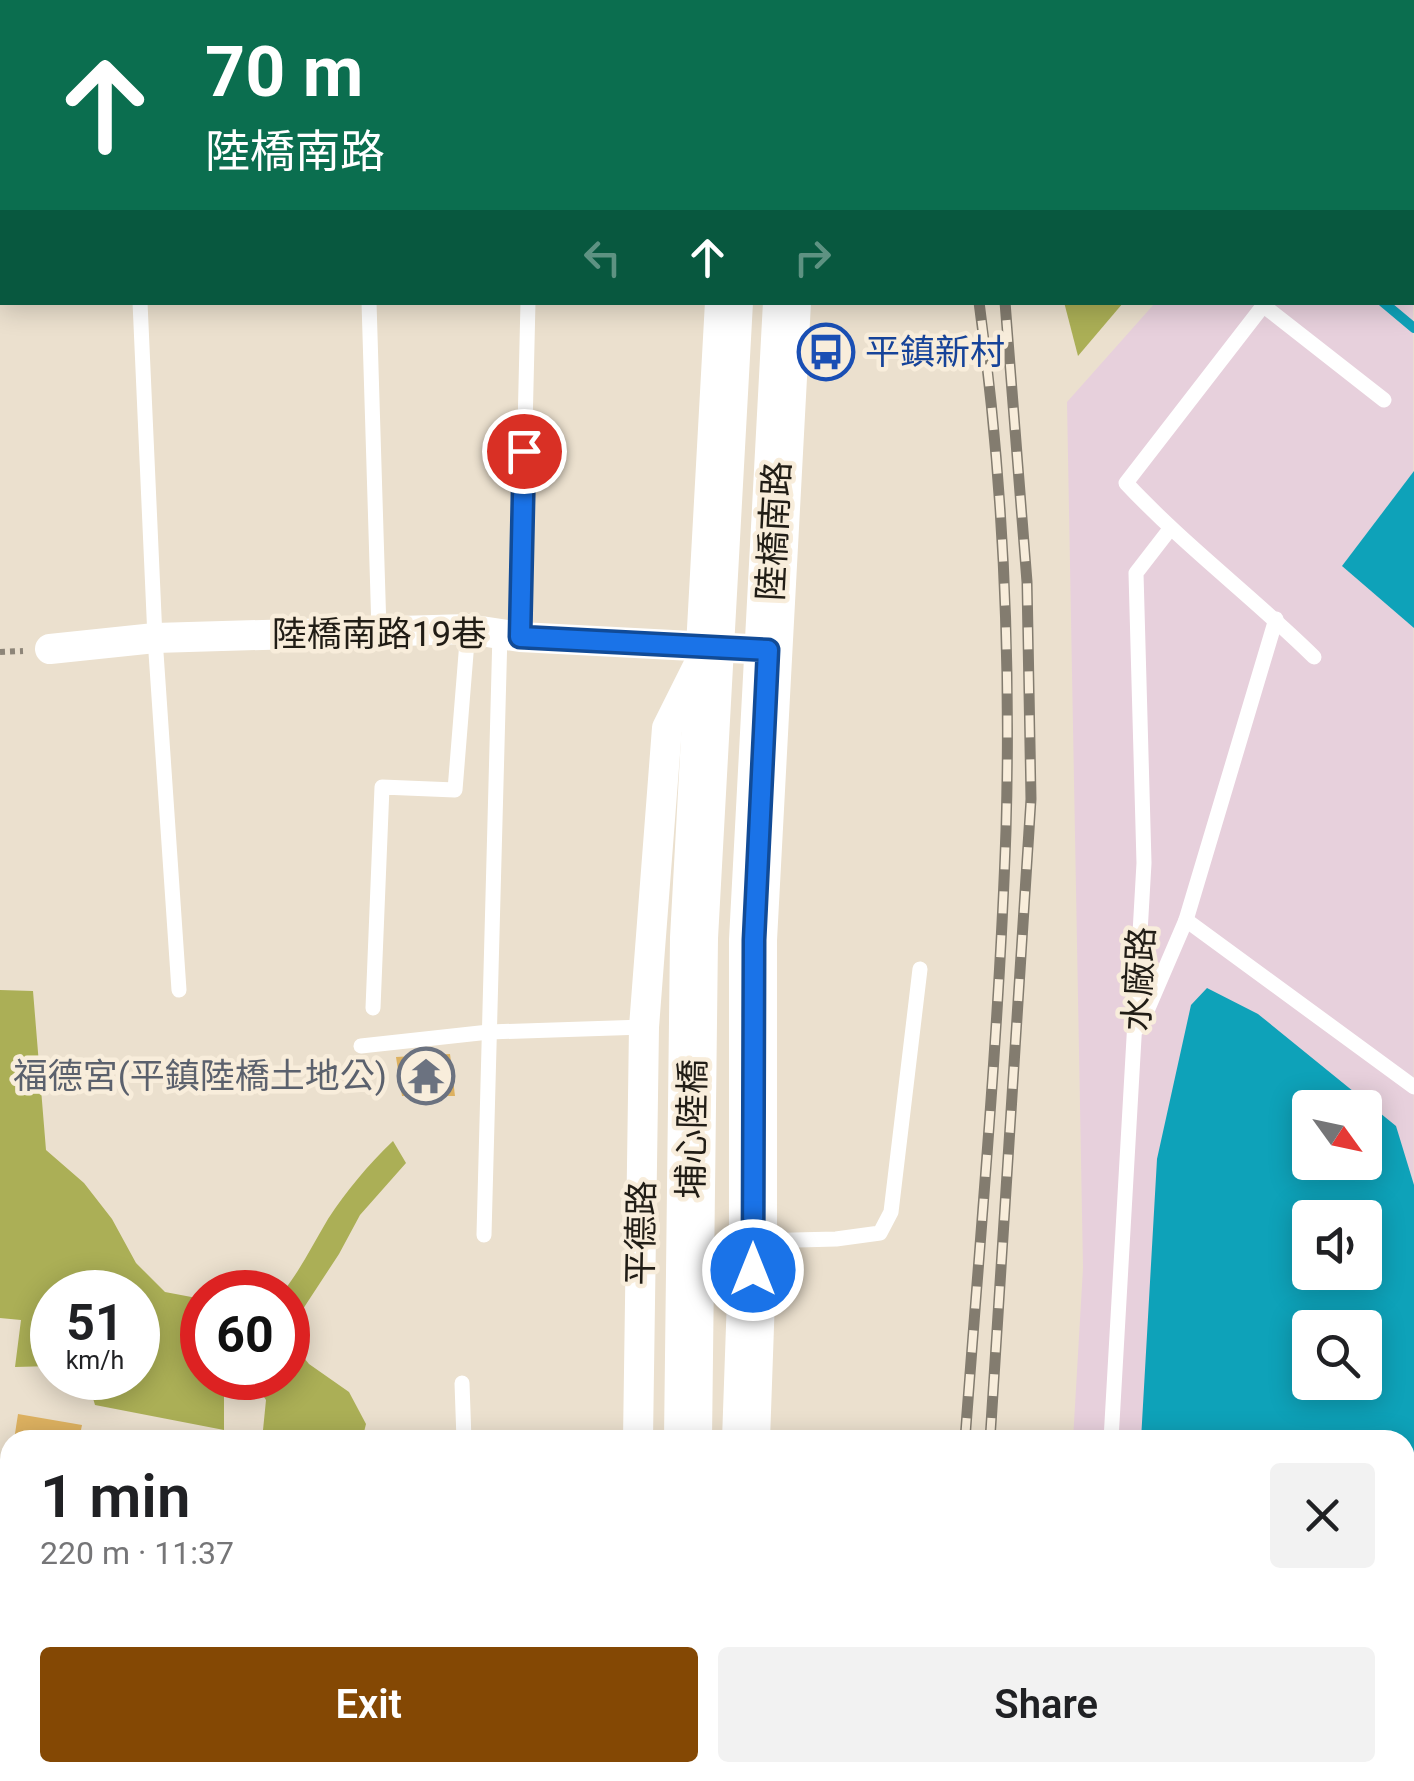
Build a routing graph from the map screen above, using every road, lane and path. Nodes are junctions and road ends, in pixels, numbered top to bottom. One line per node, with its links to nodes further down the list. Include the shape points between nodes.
1 (140, 305): 14 (lane)
2 (369, 305): 12 (lane)
3 (528, 305): 13 (lane)
4 (729, 305): 15 (main road, 陸橋南路)
5 (787, 305): 17 (main road, 陸橋南路)
6 (1264, 305): 9 (lane, via 1126,483)
7 (1266, 305): 8 (lane)
8 (1384, 400)
9 (1170, 529): 10 (lane); 27 (lane, 水廠路, via 1136,573 1144,862)
10 (1276, 619): 18 (lane); 19 (lane)
11 (468, 629): 12 (street, 陸橋南路19巷); 13 (street, 陸橋南路19巷); 24 (lane, via 455,790 382,787)
12 (379, 630): 14 (street, 陸橋南路19巷)
13 (510, 635): 15 (street, 陸橋南路19巷); 26 (lane)
14 (155, 638): 16 (street, 陸橋南路19巷); 23 (lane)
15 (709, 645): 17 (street, 陸橋南路19巷); 20 (main road, 陸橋南路); 25 (street, 陸橋南路, via 668,728)
16 (50, 649)
17 (768, 650): 21 (main road, 陸橋南路)
18 (1314, 657)
19 (1186, 920): 27 (lane); 29 (lane)
20 (694, 938): 35 (main road, 埔心陸橋)
21 (754, 940): 31 (main road, 埔心陸橋)
22 (920, 969): 31 (lane, via 891,1212 880,1233)
23 (179, 990)
24 (372, 1008)
25 (644, 1027): 26 (lane); 34 (street, 平德路)
26 (489, 1032): 28 (lane); 30 (lane)
27 (1136, 1035): 37 (lane, 水廠路)
28 (361, 1046)
29 (1414, 1088)
30 (484, 1235)
31 (753, 1241): 36 (main road, 埔心陸橋)
32 (462, 1383): 33 (lane)
33 (464, 1430)
34 (638, 1430)
35 (688, 1430)
36 (746, 1430)
37 (1112, 1430)

